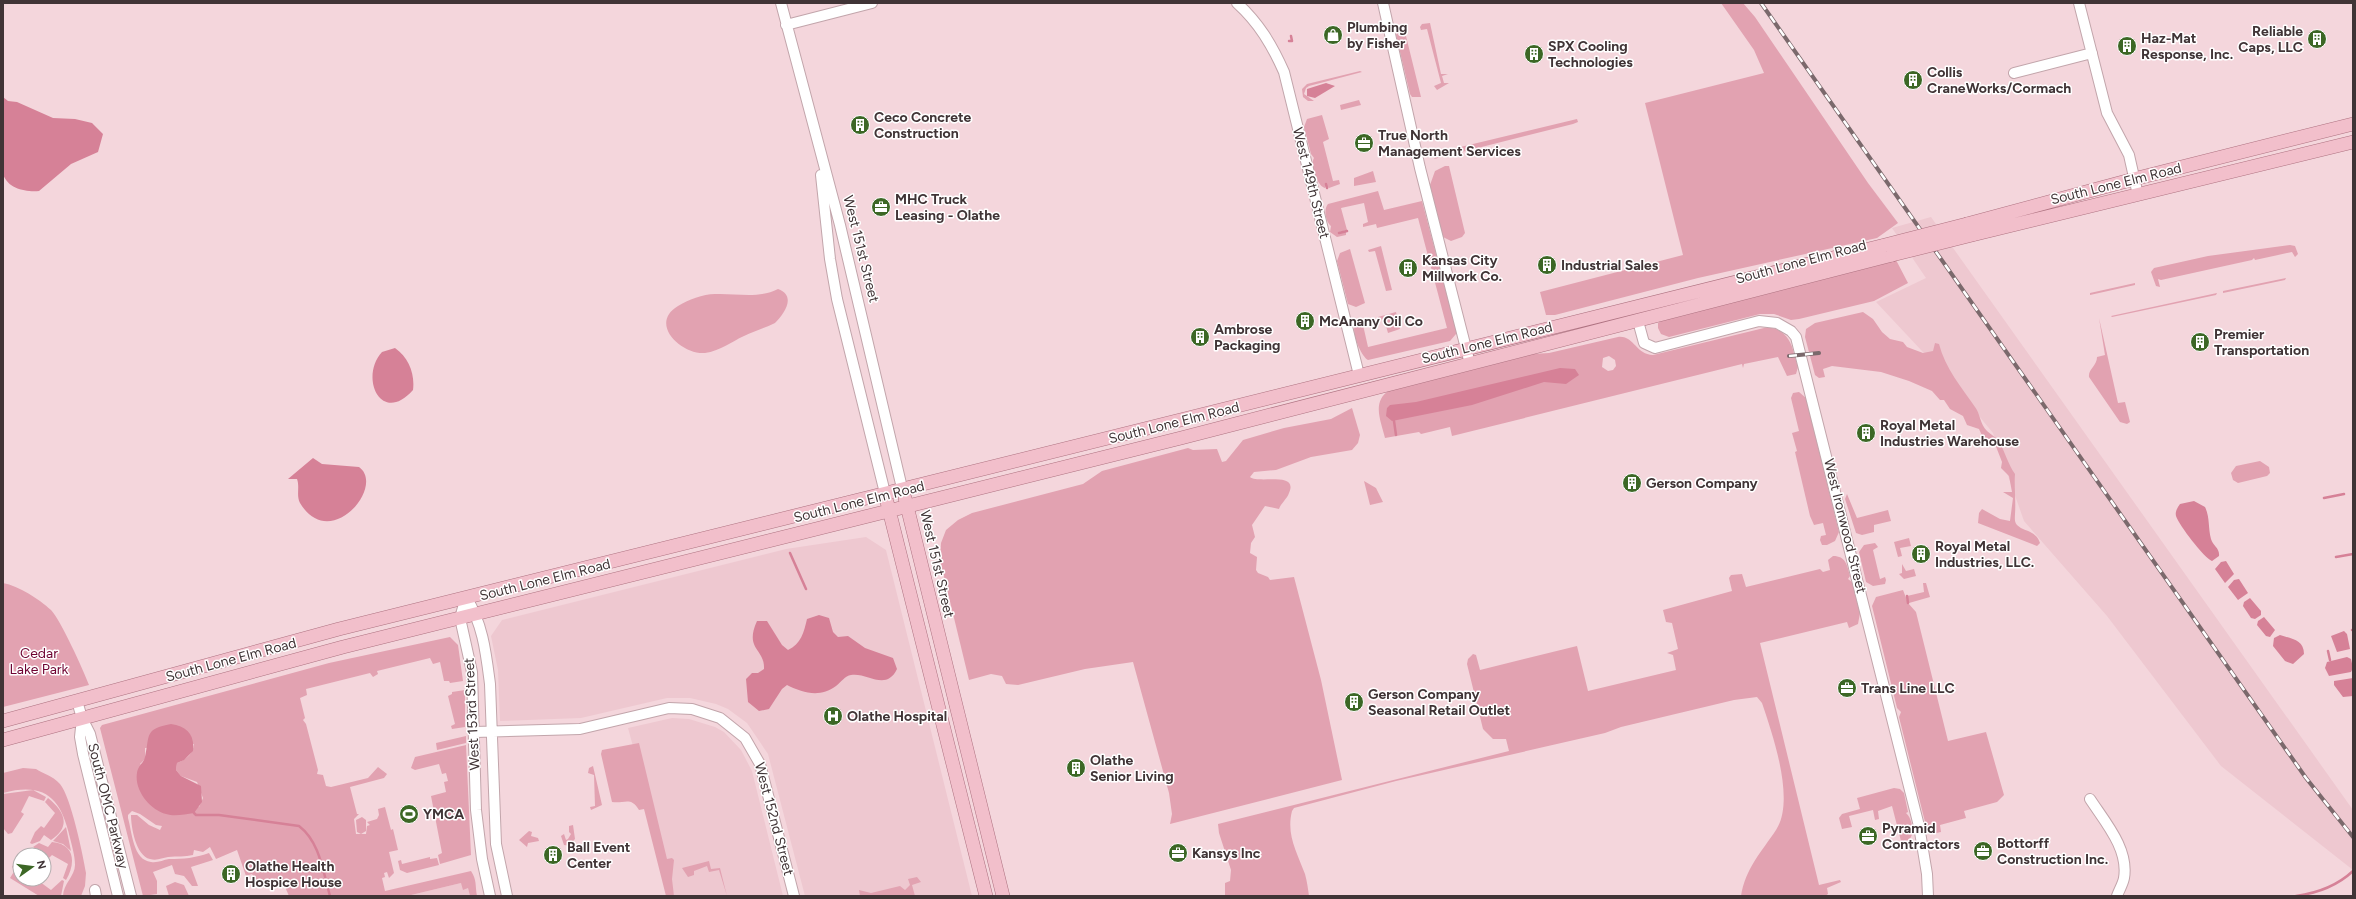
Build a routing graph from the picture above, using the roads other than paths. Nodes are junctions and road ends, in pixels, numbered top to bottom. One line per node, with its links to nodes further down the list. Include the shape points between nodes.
1 (781, 3): 6 (street, West 151st Street)
2 (872, 3): 6 (street)
3 (1237, 3): 19 (street, West 149th Street, via 1255,20 1284,72)
4 (1383, 3): 17 (street, via 1420,168)
5 (2079, 3): 7 (street)
6 (786, 25): 11 (street, West 151st Street)
7 (2092, 53): 8 (street); 12 (street, via 2107,112 2129,155)
8 (2014, 72)
9 (2353, 124): 12 (main road, South Lone Elm Road)
10 (2353, 142): 13 (main road, South Lone Elm Road)
11 (817, 146): 20 (street, West 151st Street, via 840,225); 21 (street, West 151st Street, via 831,266)
12 (2134, 179): 13 (street); 14 (main road, South Lone Elm Road)
13 (2138, 195): 14 (main road, South Lone Elm Road)
14 (1970, 230): 15 (main road, South Lone Elm Road, bridge)
15 (1889, 250): 16 (main road, South Lone Elm Road); 17 (main road, South Lone Elm Road)
16 (1638, 321): 18 (main road, South Lone Elm Road); 43 (street, West Ironwood Street, via 1644,342 1655,348 1760,321 1778,323 1791,330 1796,337 1919,826)
17 (1466, 349): 18 (street); 19 (main road, South Lone Elm Road)
18 (1470, 364): 22 (main road, South Lone Elm Road)
19 (1359, 376): 20 (main road, South Lone Elm Road)
20 (902, 488): 21 (main road, South Lone Elm Road); 22 (main road, West 151st Street)
21 (885, 493): 23 (main road, West 151st Street); 24 (main road, South Lone Elm Road)
22 (907, 506): 23 (main road, South Lone Elm Road); 34 (main road, West 151st Street)
23 (889, 511): 25 (main road, South Lone Elm Road); 35 (main road, West 151st Street)
24 (466, 597): 25 (street, West 153rd Street); 26 (street, West 153rd Street); 27 (main road, South Lone Elm Road, via 240,655)
25 (476, 613): 26 (main road, South Lone Elm Road); 31 (street, West 153rd Street, via 490,684)
26 (460, 618): 28 (main road, South Lone Elm Road, via 248,672); 30 (street, West 153rd Street, via 472,672)
27 (77, 701): 28 (street, South OMC Parkway); 29 (main road, South Lone Elm Road)
28 (82, 718): 32 (main road, South Lone Elm Road); 36 (street, South OMC Parkway, via 80,737 83,754); 37 (street, South OMC Parkway, via 90,734)
29 (3, 721)
30 (475, 732): 31 (street, West 152nd Street); 38 (street, West 153rd Street, via 479,837)
31 (492, 732): 39 (street, West 153rd Street, via 496,844); 40 (street, West 152nd Street, via 580,729 669,708 692,709 720,718 744,738 760,764)
32 (3, 740)
33 (2090, 799): 44 (street, via 2115,837 2123,856 2124,878)
34 (997, 874): 35 (main road); 42 (main road, West 151st Street)
35 (981, 877): 41 (main road, West 151st Street)
36 (118, 896)
37 (131, 896)
38 (490, 896)
39 (507, 896)
40 (794, 896)
41 (986, 896)
42 (1003, 896)
43 (1928, 896)
44 (2117, 896)

